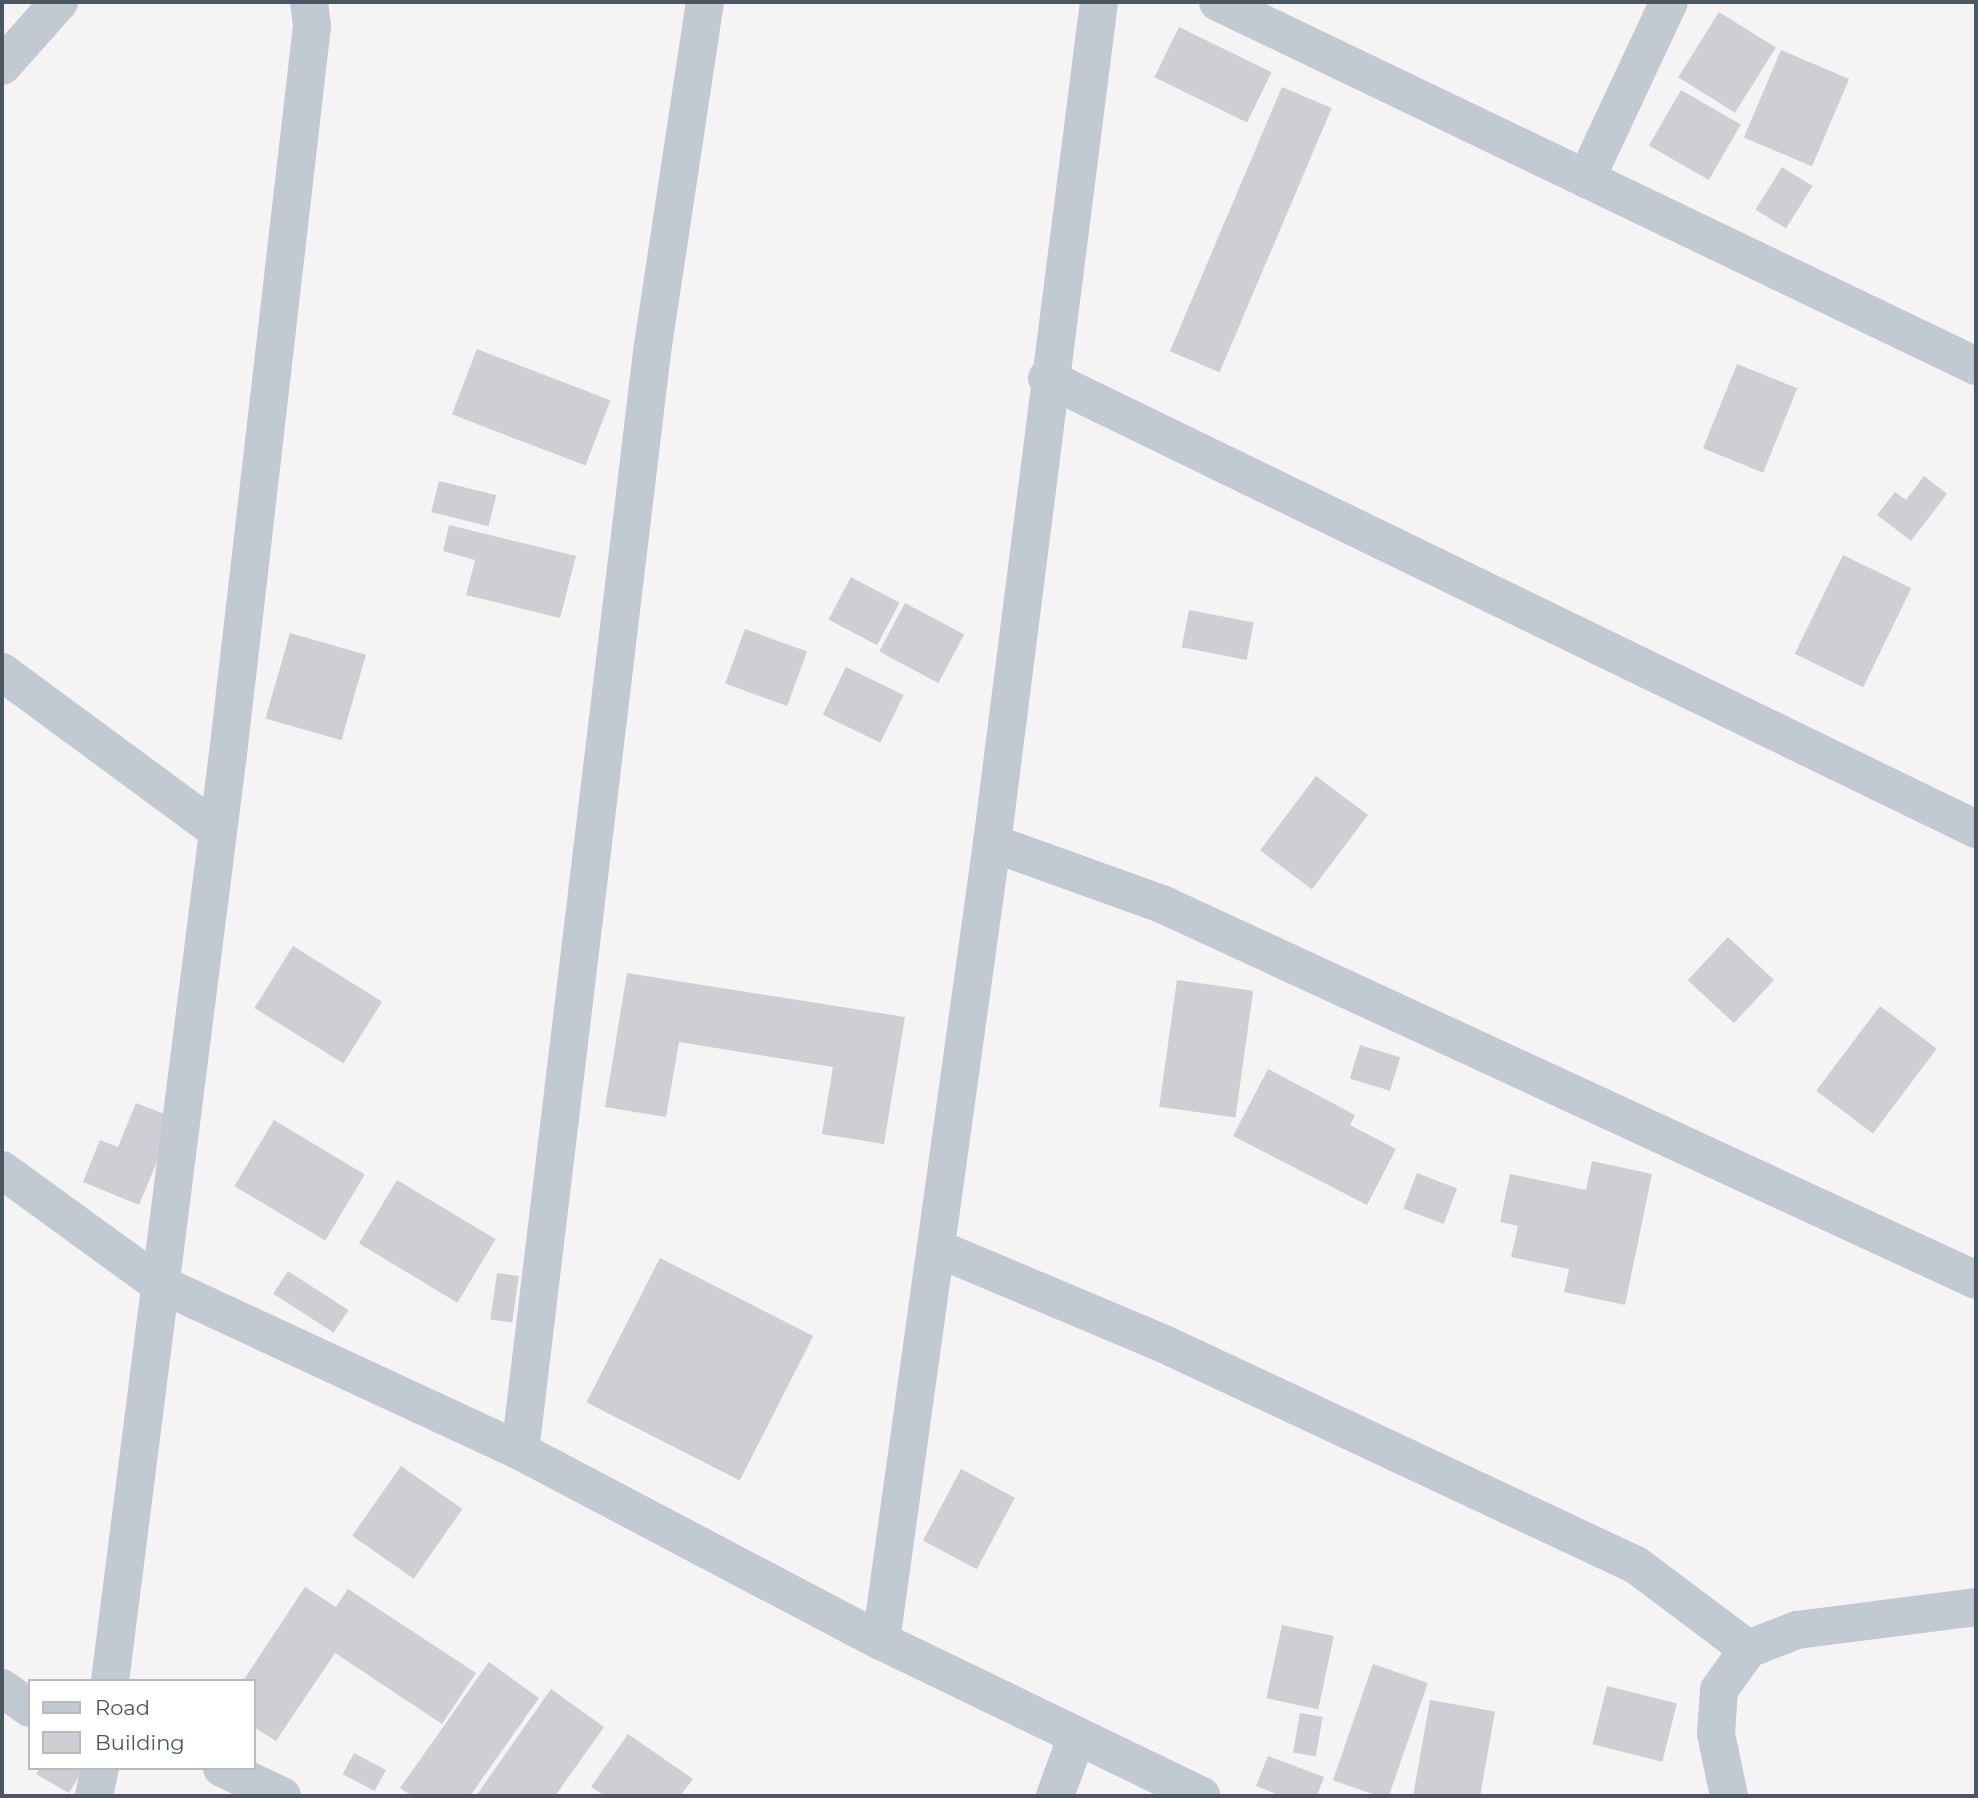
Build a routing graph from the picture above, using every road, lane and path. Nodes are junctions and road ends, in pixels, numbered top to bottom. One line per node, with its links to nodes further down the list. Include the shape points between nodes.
1 (59, 2): 7 (street)
2 (309, 2): 13 (street, via 312,26)
3 (705, 2): 19 (street, via 652,352)
4 (1099, 2): 10 (street)
5 (1218, 2): 8 (street)
6 (1669, 2): 8 (street)
7 (2, 66)
8 (1586, 179): 9 (street)
9 (1976, 366)
10 (1047, 378): 12 (street); 14 (street)
11 (2, 673): 13 (street)
12 (1976, 829)
13 (218, 831): 18 (street)
14 (992, 844): 16 (street); 17 (street, via 1164,905)
15 (2, 1170): 18 (street)
16 (936, 1248): 21 (street); 22 (street, via 1162,1343 1636,1565)
17 (1976, 1280)
18 (156, 1282): 19 (street); 23 (street)
19 (520, 1451): 21 (street)
20 (1976, 1606): 22 (street, via 1797,1630)
21 (881, 1642): 26 (street)
22 (1748, 1649): 33 (street, via 1719,1690 1716,1734)
23 (110, 1679)
24 (2, 1688): 25 (street)
25 (28, 1707)
26 (1077, 1736): 31 (street); 32 (street)
27 (100, 1770): 29 (street)
28 (226, 1770): 30 (street)
29 (94, 1796)
30 (282, 1796)
31 (1055, 1796)
32 (1202, 1796)
33 (1729, 1796)

